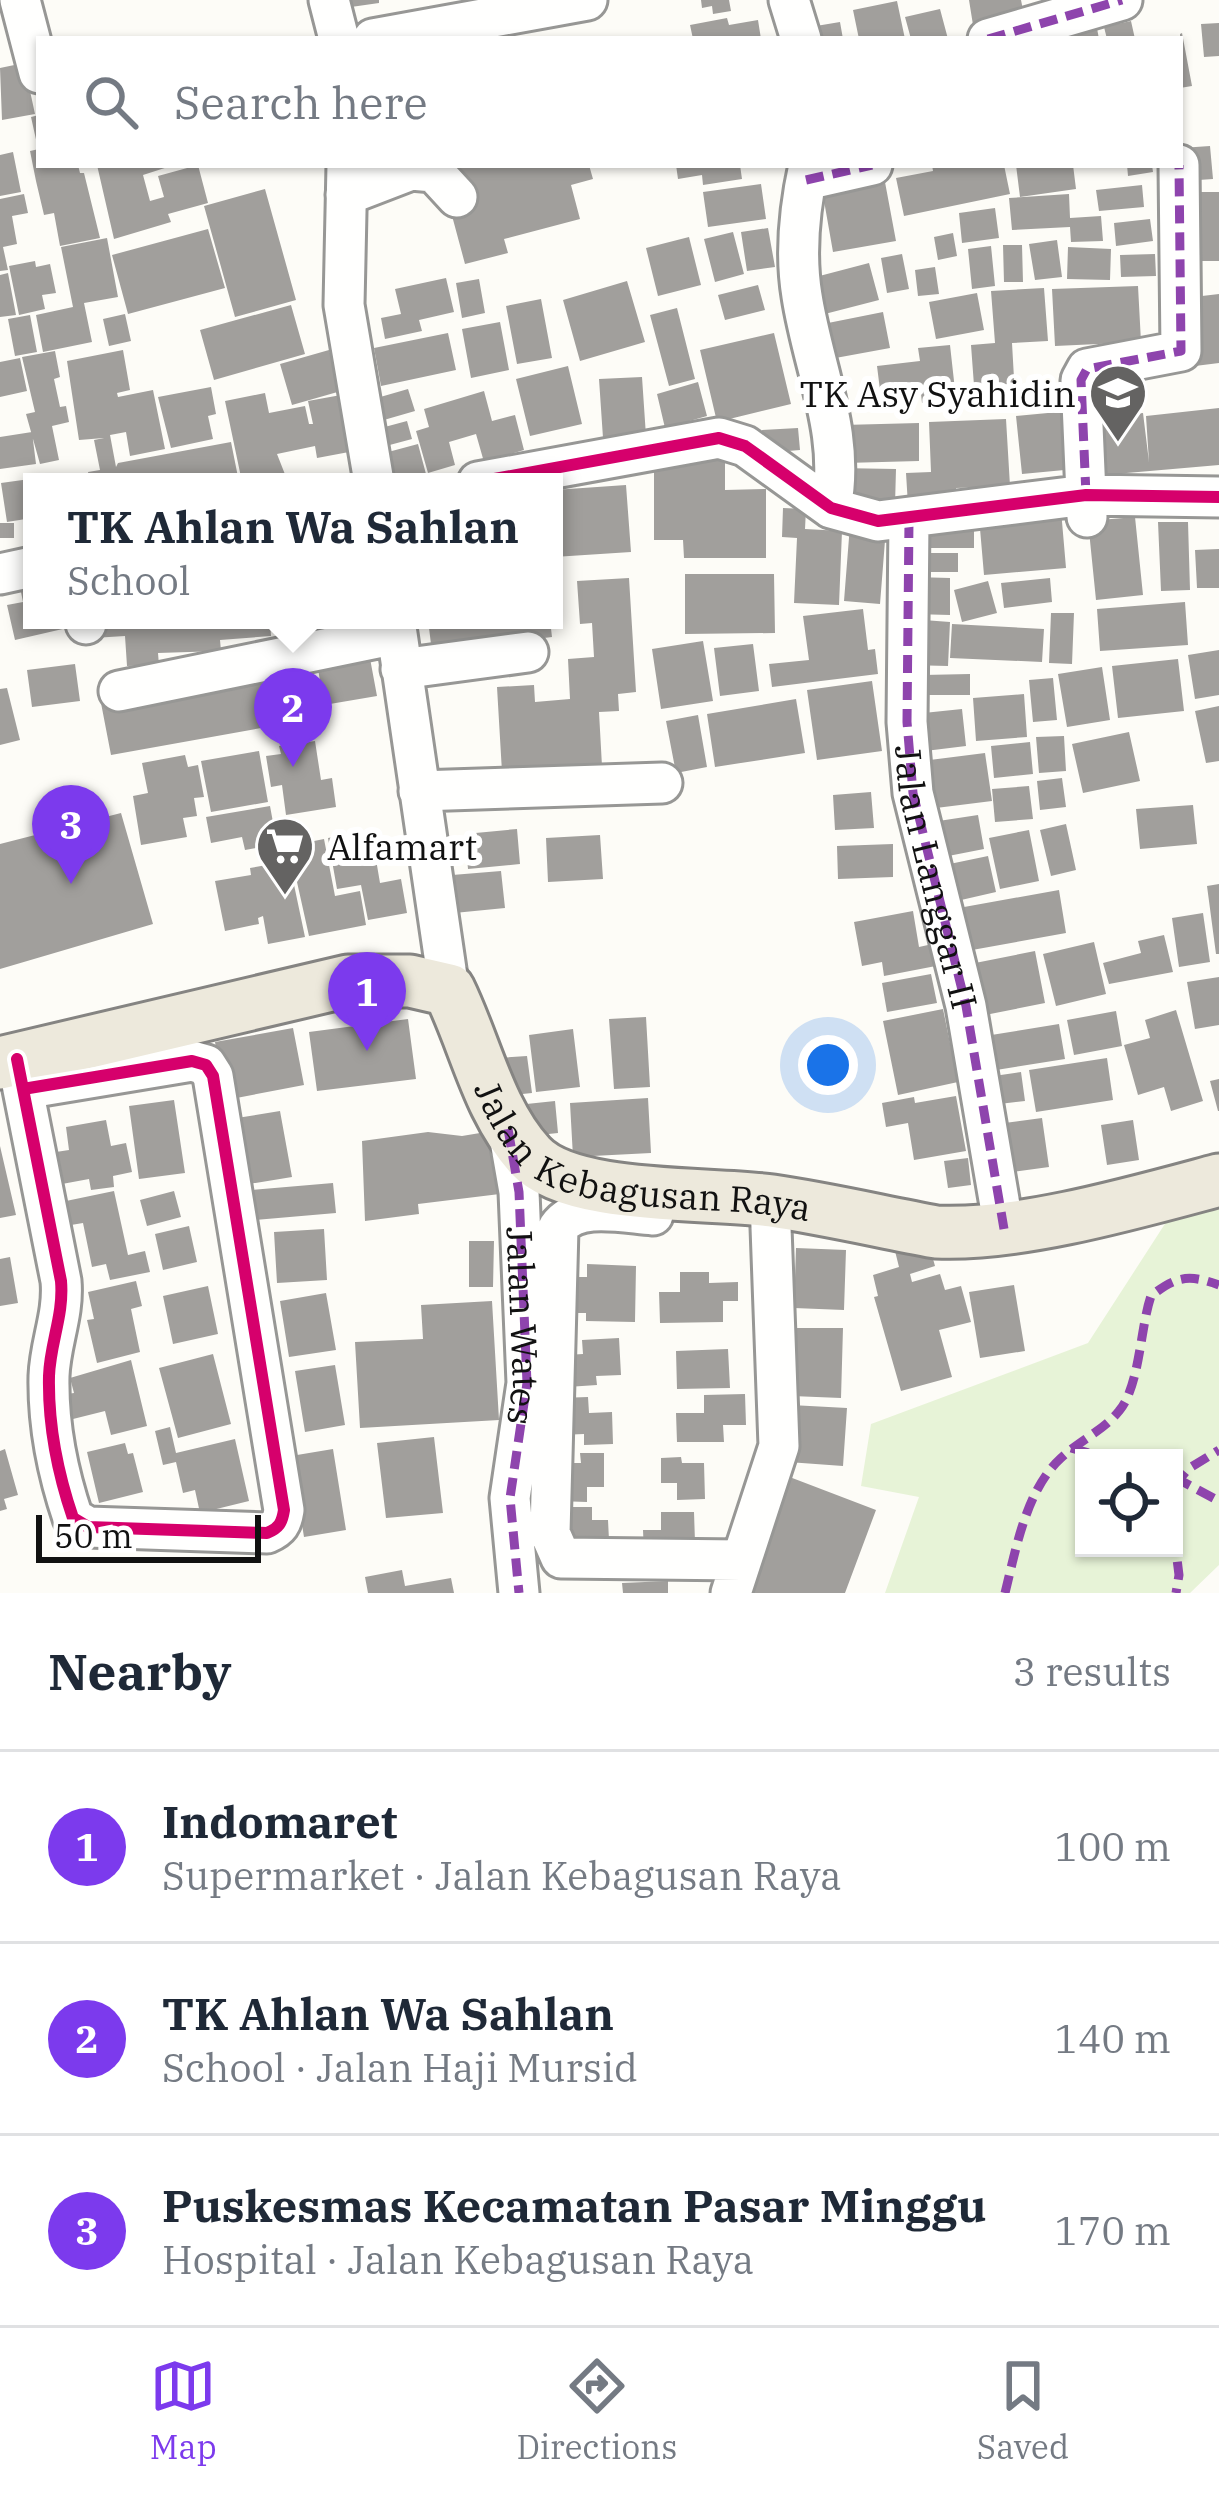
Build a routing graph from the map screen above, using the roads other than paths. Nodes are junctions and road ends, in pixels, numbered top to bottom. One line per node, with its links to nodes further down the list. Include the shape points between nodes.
1 (20, 0): 10 (street)
2 (329, 0): 6 (street)
3 (587, 0): 7 (street)
4 (789, 0): 8 (street)
5 (1122, 0): 9 (street)
6 (338, 36)
7 (389, 36)
8 (800, 36)
9 (998, 36)
10 (36, 61)
11 (845, 168): 13 (street)
12 (1179, 168): 19 (street, via 1180,352 1087,369)
13 (808, 172): 20 (street, via 801,282 836,447)
14 (346, 180): 15 (street, via 434,172); 16 (street, via 344,305)
15 (457, 197)
16 (372, 473)
17 (527, 473): 20 (street, via 718,438 745,446)
18 (1219, 497): 19 (street)
19 (1086, 506): 21 (street)
20 (831, 508): 21 (street)
21 (909, 520): 32 (street, Jalan Langgar II, via 913,793 967,1006)
22 (398, 641): 23 (street); 24 (street); 26 (street)
23 (528, 652)
24 (119, 691)
25 (662, 783): 26 (street)
26 (419, 791): 27 (street)
27 (449, 990): 28 (main road, via 348,980); 29 (main road, Jalan Kebagusan Raya)
28 (14, 1070): 28 (street, via 206,1065 284,1510 276,1529 88,1527 74,1518 52,1431 62,1281)
29 (508, 1129): 31 (main road, Jalan Kebagusan Raya, via 534,1160 598,1187); 34 (street, Jalan Wates, via 524,1260 527,1383 510,1521)
30 (1219, 1180): 32 (main road, Jalan Kebagusan Raya)
31 (771, 1210): 32 (main road, Jalan Kebagusan Raya, via 936,1232); 33 (street, via 779,1446); 33 (street, via 580,1212 558,1228 548,1516 561,1558)
32 (1004, 1229)
33 (736, 1576)
34 (520, 1593)

